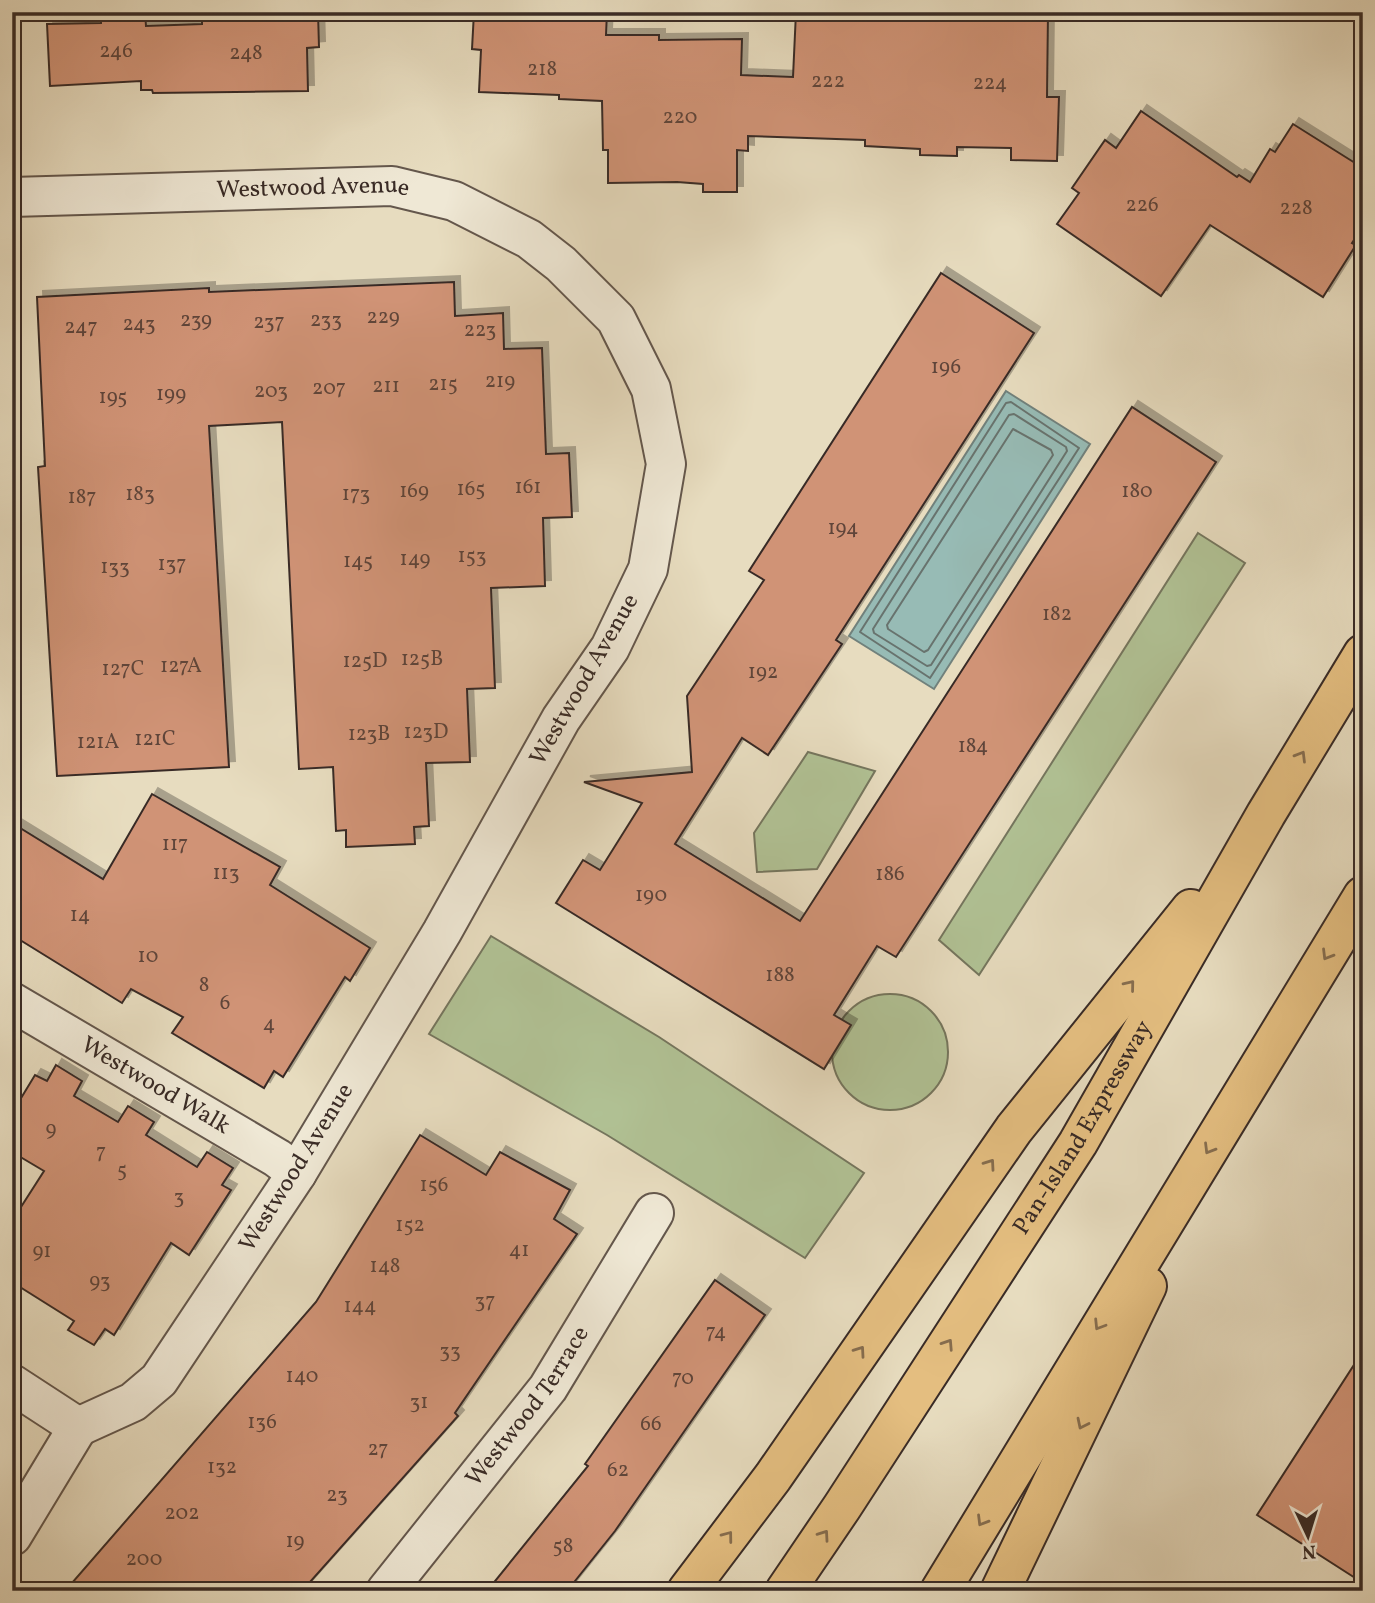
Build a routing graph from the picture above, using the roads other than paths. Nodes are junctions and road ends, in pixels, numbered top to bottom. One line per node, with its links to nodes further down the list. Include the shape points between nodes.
1 (12, 197): 6 (street, Westwood Avenue, via 392,186 454,201 529,239 561,264 616,319 651,389 666,464 649,569 610,648 561,719 442,932)
2 (1363, 653): 3 (highway, Pan-Island Expressway, one-way to 2)
3 (1266, 814): 13 (highway, one-way to 3, via 773,1477 1014,1129); 14 (highway, Pan-Island Expressway, one-way to 3, via 1078,1143)
4 (1363, 896): 8 (highway, one-way to 8)
5 (12, 1002): 6 (street, Westwood Walk)
6 (297, 1173): 10 (street, Westwood Avenue, via 159,1380 133,1402)
7 (654, 1213): 12 (street, Westwood Terrace, via 548,1388)
8 (1162, 1226): 15 (highway, one-way to 15); 16 (highway, one-way to 16, via 1155,1270)
9 (12, 1384): 10 (street)
10 (78, 1427): 11 (street)
11 (12, 1536)
12 (386, 1591)
13 (687, 1591)
14 (785, 1591)
15 (940, 1591)
16 (1000, 1591)

